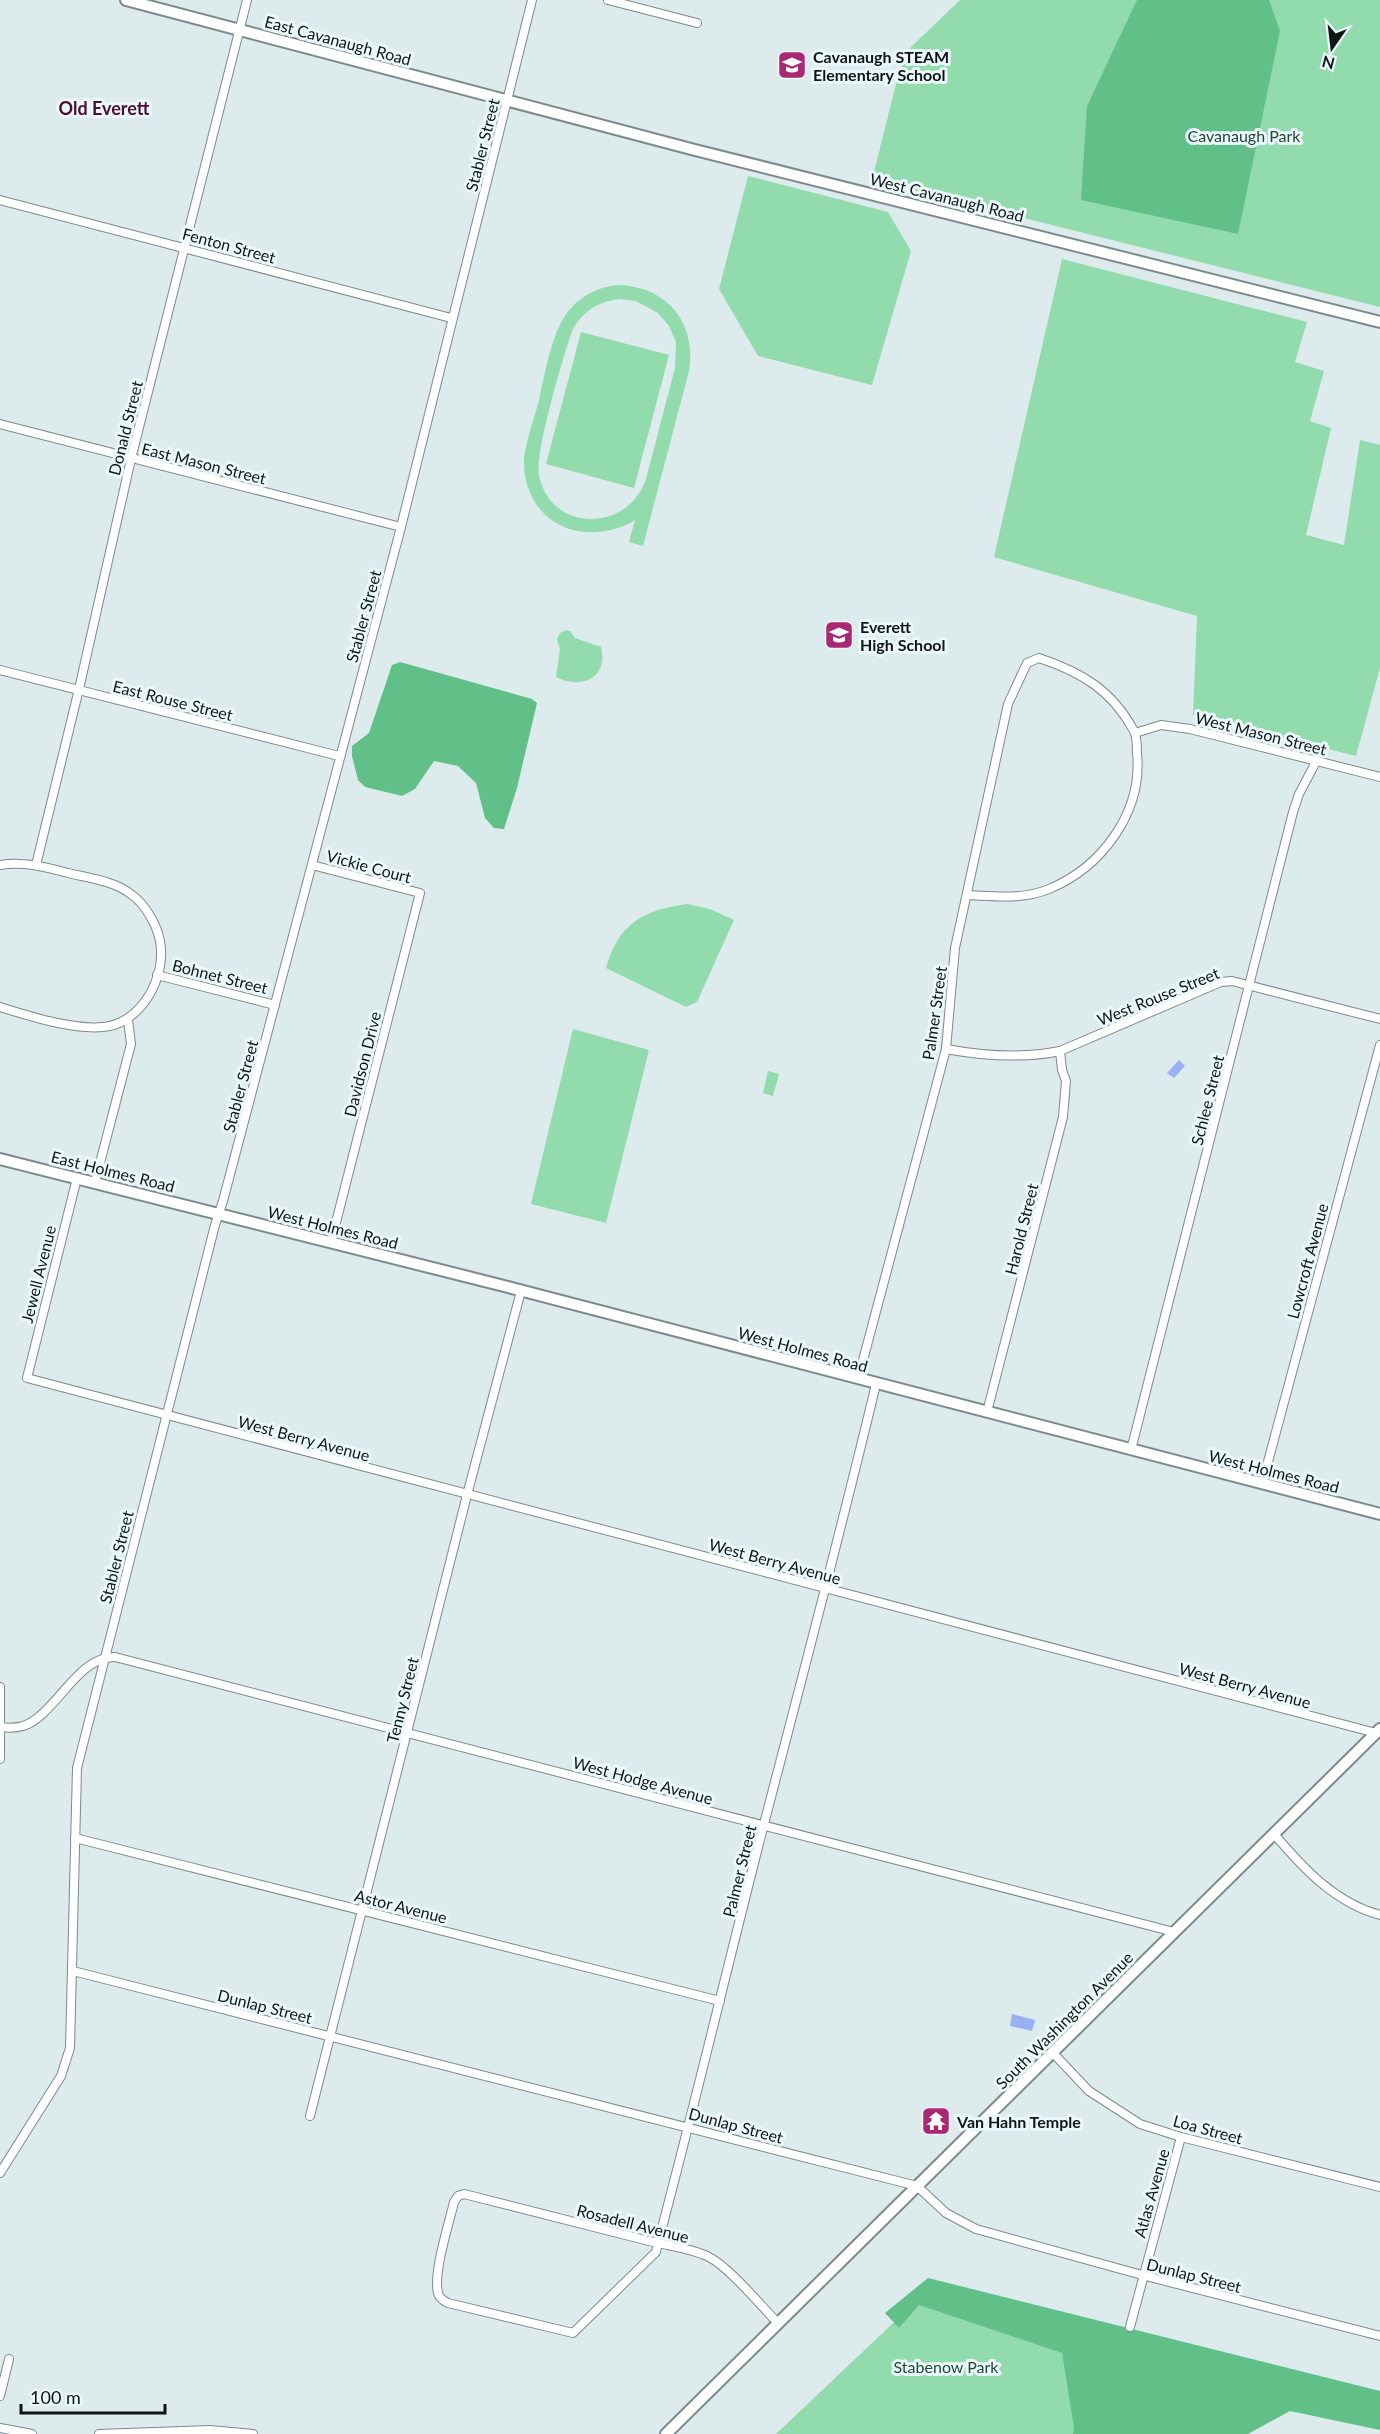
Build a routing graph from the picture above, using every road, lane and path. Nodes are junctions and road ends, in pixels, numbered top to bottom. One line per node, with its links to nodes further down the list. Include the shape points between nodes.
1 (126, 0): 7 (street, East Cavanaugh Road)
2 (247, 0): 7 (street, Donald Street)
3 (532, 0): 8 (street, Stabler Street)
4 (608, 0): 5 (street)
5 (638, 4): 6 (street)
6 (697, 22)
7 (240, 29): 8 (street, East Cavanaugh Road); 10 (street, Donald Street)
8 (507, 101): 11 (street, Stabler Street); 12 (street, West Cavanaugh Road)
9 (0, 200): 10 (street, Fenton Street)
10 (185, 247): 11 (street, Fenton Street); 14 (street, Donald Street)
11 (451, 318): 15 (street, Stabler Street)
12 (1380, 322)
13 (0, 424): 14 (street, East Mason Street)
14 (131, 459): 15 (street, East Mason Street); 17 (street, Donald Street)
15 (401, 527): 19 (street, Stabler Street)
16 (0, 670): 17 (street, East Rouse Street)
17 (79, 689): 19 (street, East Rouse Street); 23 (street, Donald Street)
18 (1135, 733): 20 (street, West Mason Street, via 1161,725 1190,729); 26 (street, via 1139,771 1130,810 1096,857 1048,890 1013,897); 26 (street, Palmer Street, via 1114,703 1082,675 1039,658 1027,663 1008,704)
19 (339, 756): 24 (street, Stabler Street)
20 (1317, 760): 21 (street, West Mason Street); 28 (street, Schlee Street, via 1293,813)
21 (1380, 777)
22 (0, 865): 23 (street)
23 (36, 865): 27 (street, via 117,886 134,896 149,915 161,942)
24 (312, 865): 25 (street, Vickie Court); 29 (street, Stabler Street)
25 (420, 893): 40 (street, Davidson Drive)
26 (967, 895): 34 (street, Palmer Street, via 955,948)
27 (157, 975): 29 (street, Bohnet Street); 32 (street, via 142,1005)
28 (1250, 986): 31 (street, West Rouse Street); 35 (street, West Rouse Street, via 1221,982); 47 (street, Schlee Street)
29 (275, 1005): 39 (street, Stabler Street)
30 (0, 1007): 32 (street, via 86,1027 105,1027)
31 (1380, 1019)
32 (128, 1020): 38 (street, via 131,1044)
33 (1380, 1045): 48 (street, Lowcroft Avenue)
34 (946, 1050): 35 (street, West Rouse Street, via 1022,1056); 43 (street, Palmer Street)
35 (1059, 1051): 45 (street, Harold Street, via 1066,1081 1063,1117)
36 (0, 1159): 37 (street, East Holmes Road)
37 (77, 1178): 38 (street, East Holmes Road); 42 (street, Jewell Avenue)
38 (95, 1182): 39 (street, East Holmes Road)
39 (219, 1214): 40 (street, West Holmes Road); 46 (street, Stabler Street)
40 (331, 1242): 41 (street, West Holmes Road)
41 (521, 1291): 43 (street, West Holmes Road); 49 (street, Tenny Street)
42 (27, 1378): 46 (street, West Berry Avenue)
43 (858, 1379): 44 (street, West Holmes Road)
44 (876, 1384): 45 (street, West Holmes Road); 51 (street, Palmer Street)
45 (987, 1412): 47 (street, West Holmes Road)
46 (166, 1415): 49 (street, West Berry Avenue); 52 (street, Stabler Street)
47 (1131, 1450): 48 (street, West Holmes Road)
48 (1262, 1484): 50 (street, West Holmes Road)
49 (466, 1495): 51 (street, West Berry Avenue); 56 (street, Tenny Street)
50 (1380, 1514)
51 (825, 1588): 55 (street, West Berry Avenue); 58 (street, Palmer Street)
52 (105, 1657): 54 (street, via 90,1665 26,1725); 56 (street, West Hodge Avenue); 60 (street, Stabler Street, via 77,1768)
53 (0, 1687): 54 (street)
54 (0, 1727): 57 (street)
55 (1378, 1731): 59 (street, South Washington Avenue)
56 (407, 1733): 58 (street, West Hodge Avenue); 61 (street, Tenny Street)
57 (0, 1759)
58 (764, 1826): 63 (street, West Hodge Avenue); 65 (street, Palmer Street)
59 (1274, 1834): 62 (street, via 1332,1893 1353,1906); 63 (street, South Washington Avenue)
60 (75, 1838): 61 (street, Astor Avenue); 64 (street, Stabler Street)
61 (363, 1910): 65 (street, Astor Avenue); 66 (street, Tenny Street)
62 (1380, 1915)
63 (1174, 1932): 67 (street, South Washington Avenue)
64 (73, 1971): 66 (street, Dunlap Street); 71 (street, Stabler Street, via 71,2041 66,2065)
65 (720, 2001): 69 (street, Palmer Street)
66 (331, 2036): 68 (street, Tenny Street); 69 (street, Dunlap Street)
67 (1053, 2052): 70 (street, Loa Street, via 1089,2091 1108,2105 1140,2124); 72 (street, South Washington Avenue)
68 (310, 2116)
69 (688, 2127): 72 (street, Dunlap Street); 74 (street, Palmer Street)
70 (1181, 2137): 73 (street, Loa Street); 75 (street, Atlas Avenue)
71 (0, 2173)
72 (917, 2186): 75 (street, Dunlap Street, via 946,2212 976,2229); 76 (street, South Washington Avenue)
73 (1380, 2187)
74 (658, 2243): 76 (street, Rosadell Avenue, via 699,2253 719,2264); 78 (street, Palmer Street, via 652,2257); 78 (street, Rosadell Avenue, via 464,2194 458,2196 438,2268 441,2299)
75 (1142, 2275): 77 (street, Atlas Avenue); 79 (street, Dunlap Street)
76 (777, 2324): 87 (street, South Washington Avenue)
77 (1130, 2327)
78 (573, 2333)
79 (1380, 2336)
80 (9, 2359): 81 (street)
81 (0, 2396)
82 (0, 2428): 84 (street)
83 (153, 2432): 85 (street); 86 (street, via 210,2430)
84 (32, 2434)
85 (99, 2434)
86 (253, 2434)
87 (666, 2434)

